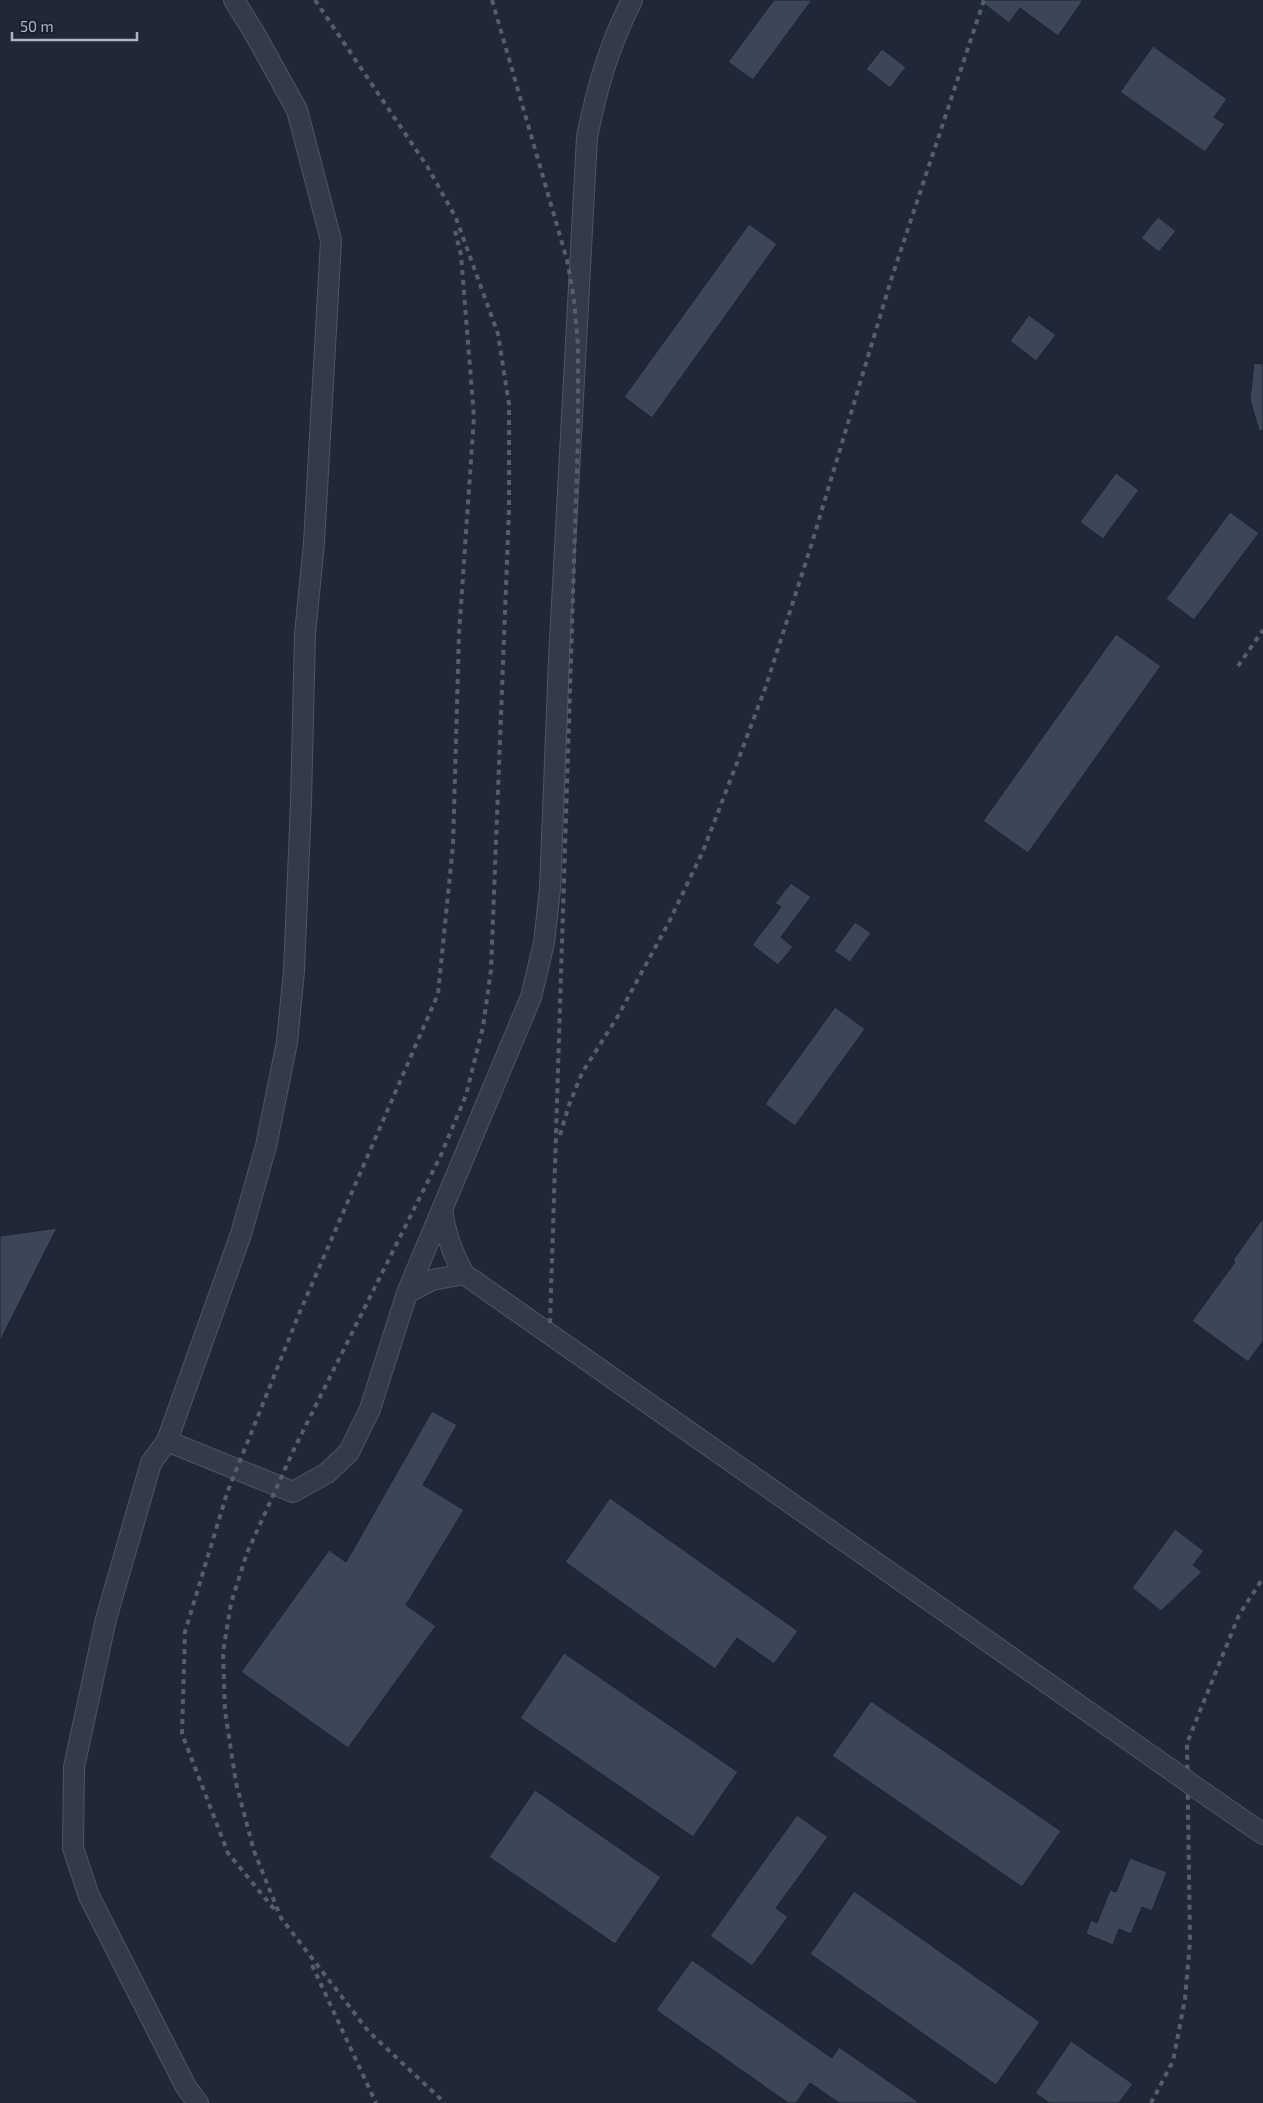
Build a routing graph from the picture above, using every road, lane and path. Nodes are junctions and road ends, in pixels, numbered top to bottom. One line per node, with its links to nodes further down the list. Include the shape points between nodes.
1 (234, 0): 6 (street, via 297,110 331,240 314,543 305,634 294,971 287,1042 266,1146 241,1234)
2 (632, 0): 3 (street, via 614,36 596,92 587,137 558,659 550,889 544,944 531,997)
3 (442, 1208): 4 (street, via 451,1252); 5 (street)
4 (464, 1274): 5 (street, via 432,1280); 7 (street, bridge)
5 (407, 1293): 6 (street, via 370,1409 349,1452 310,1484 293,1492)
6 (168, 1441): 8 (street, via 151,1463 106,1619 74,1767 73,1848 89,1896 186,2088)
7 (1263, 1834)
8 (198, 2103)

